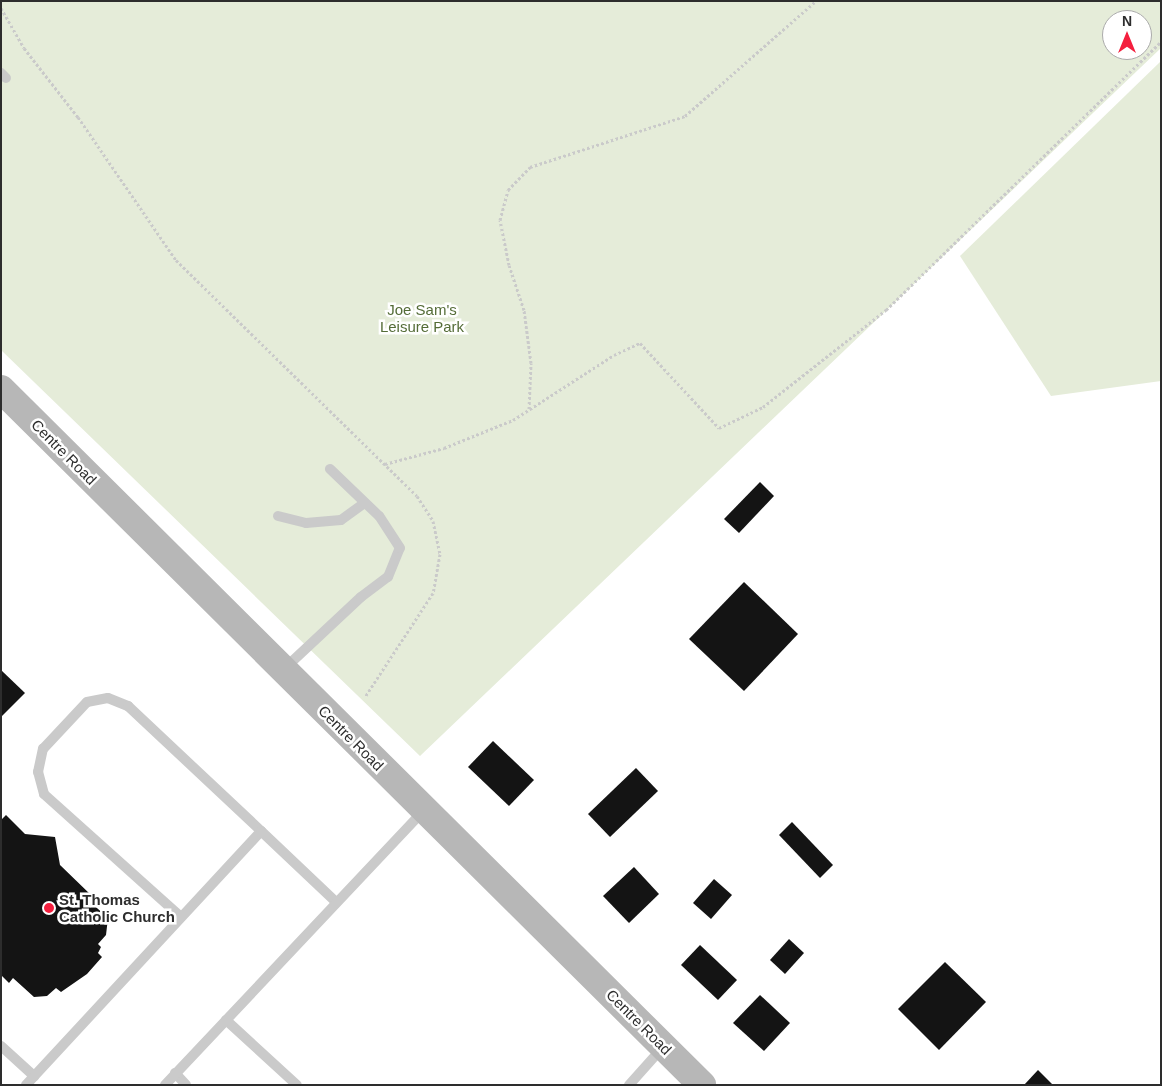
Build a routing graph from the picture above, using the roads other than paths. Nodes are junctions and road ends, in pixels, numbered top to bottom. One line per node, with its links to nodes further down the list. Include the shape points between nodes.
1 (1, 389): 5 (main road, Centre Road)
2 (330, 469): 3 (lane)
3 (364, 503): 4 (lane, via 341,520 306,523); 5 (lane, via 379,516 400,548 388,577 361,597)
4 (278, 516)
5 (283, 670): 6 (main road, Centre Road)
6 (424, 810): 8 (lane); 12 (main road, Centre Road)
7 (261, 831): 8 (lane); 9 (lane); 9 (lane, via 128,706 108,698 88,702 43,749 38,772 44,794)
8 (336, 902): 10 (lane)
9 (181, 917): 14 (lane)
10 (226, 1020): 13 (lane); 18 (lane)
11 (1, 1046): 14 (lane)
12 (664, 1047): 19 (lane); 20 (main road, Centre Road)
13 (175, 1074): 16 (lane); 17 (lane)
14 (34, 1076): 15 (lane)
15 (26, 1085)
16 (165, 1085)
17 (186, 1085)
18 (297, 1085)
19 (629, 1085)
20 (702, 1085)

